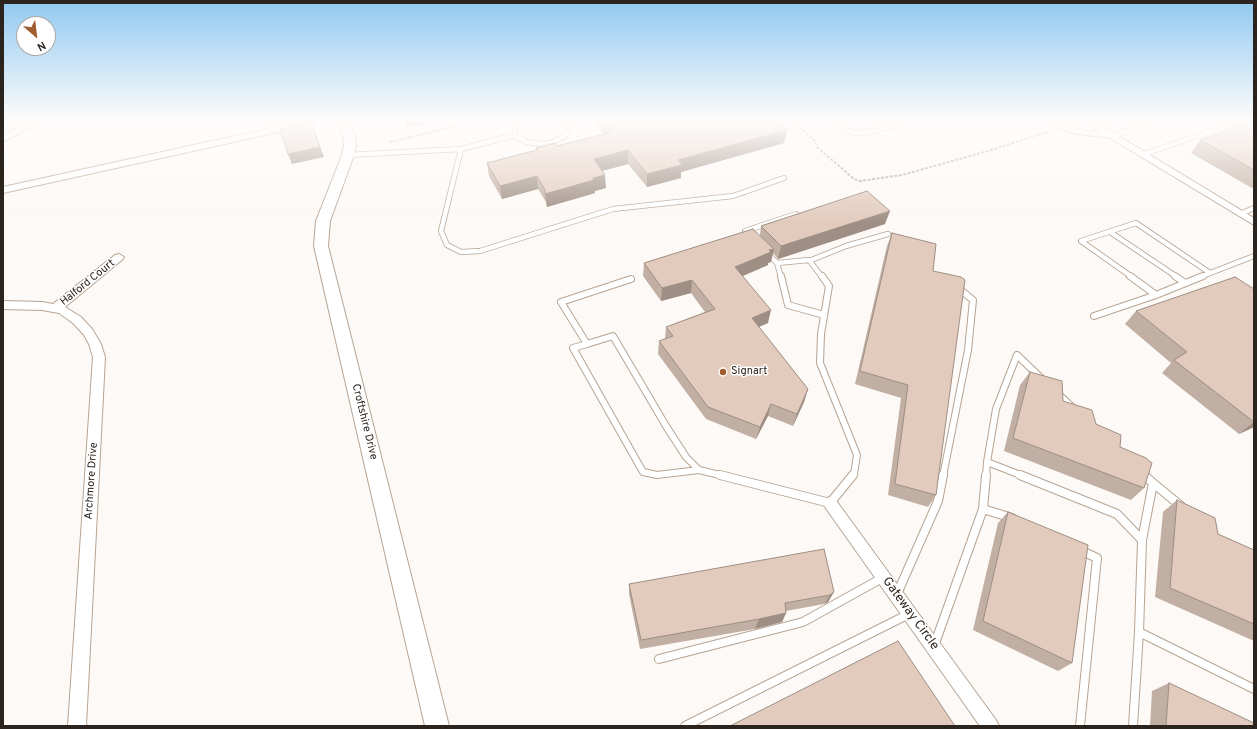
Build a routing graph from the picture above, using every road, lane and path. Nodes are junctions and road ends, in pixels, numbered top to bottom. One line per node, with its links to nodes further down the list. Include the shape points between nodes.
1 (161, 155): 8 (street)
2 (348, 155): 52 (street, Croftshire Drive, via 323,221 321,246)
3 (460, 155): 7 (lane, via 441,231 447,244 461,252 480,251 613,209 733,196)
4 (826, 155): 5 (path, via 854,179 860,181 902,175)
5 (974, 155)
6 (1146, 155): 11 (street)
7 (784, 178)
8 (3, 190)
9 (1254, 208): 11 (lane)
10 (796, 214): 15 (lane, via 745,231)
11 (1240, 214): 12 (street)
12 (1254, 222)
13 (1110, 232): 21 (lane, via 1136,223); 24 (lane); 25 (lane, via 1081,241)
14 (888, 234): 19 (lane, via 846,246)
15 (756, 242)
16 (761, 247): 20 (lane)
17 (1254, 256): 21 (lane)
18 (119, 257): 27 (street, Halford Court)
19 (809, 261): 20 (lane); 28 (lane, via 829,286)
20 (777, 263): 28 (lane, via 788,305)
21 (1210, 273): 24 (lane)
22 (631, 279): 30 (lane, via 561,302)
23 (950, 281): 45 (lane, via 973,300 968,350 938,501)
24 (1185, 283): 25 (lane)
25 (1156, 295): 29 (lane)
26 (3, 305): 27 (street, Archmore Drive)
27 (56, 308): 51 (street, Archmore Drive, via 76,320 88,332 99,357)
28 (824, 315): 38 (lane, via 820,334 820,363 857,455 854,474)
29 (1094, 316)
30 (587, 344): 36 (lane, via 613,336 666,426 686,457); 36 (lane, via 573,348 643,472 657,474)
31 (1045, 382): 34 (lane, via 1017,355 996,409)
32 (1051, 387): 33 (lane)
33 (1080, 414)
34 (987, 462): 39 (lane); 42 (lane, via 1116,514)
35 (1137, 468): 37 (lane)
36 (699, 470): 38 (lane)
37 (1154, 484): 40 (lane); 42 (lane)
38 (830, 503): 44 (street, Gateway Circle)
39 (983, 509): 41 (lane); 48 (lane)
40 (1189, 512)
41 (1020, 522)
42 (1142, 540): 47 (lane)
43 (1069, 545): 55 (lane, via 1097,558)
44 (884, 577): 45 (street, Gateway Circle); 49 (lane, via 803,622)
45 (896, 595): 46 (street, Gateway Circle)
46 (909, 614): 48 (street, Gateway Circle); 53 (lane)
47 (1139, 632): 50 (lane); 56 (lane)
48 (933, 647): 54 (street, Gateway Circle)
49 (659, 659)
50 (1254, 689)
51 (77, 726)
52 (437, 726)
53 (685, 726)
54 (990, 726)
55 (1080, 726)
56 (1134, 726)

